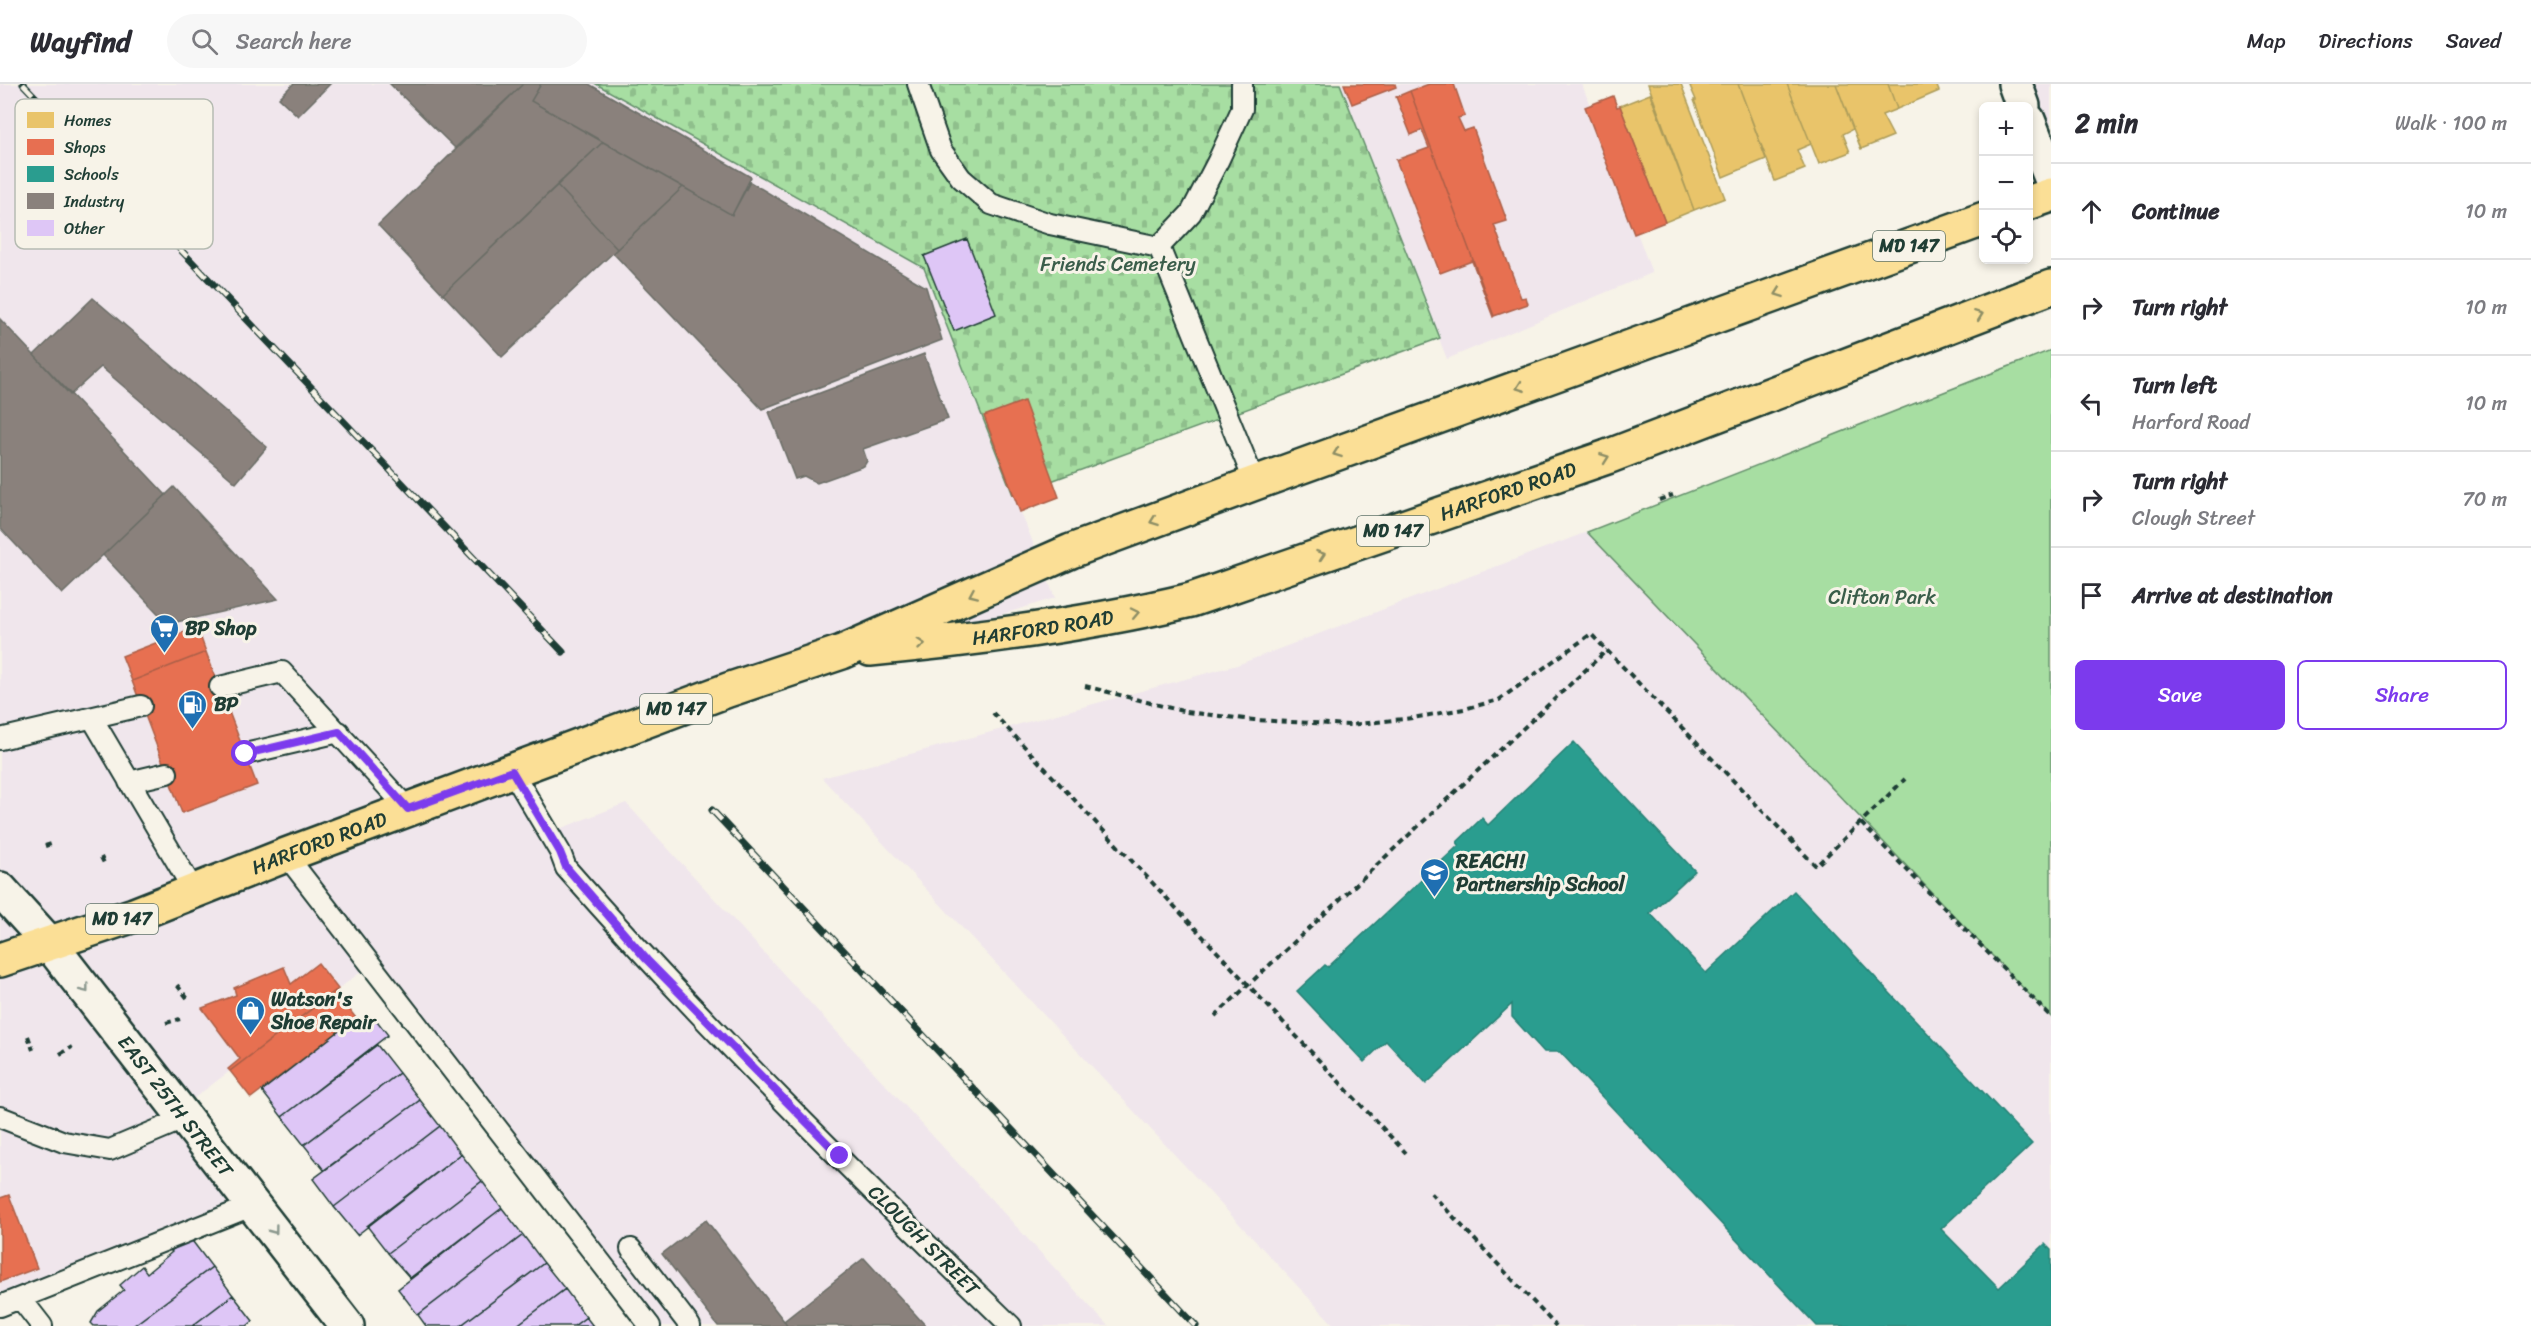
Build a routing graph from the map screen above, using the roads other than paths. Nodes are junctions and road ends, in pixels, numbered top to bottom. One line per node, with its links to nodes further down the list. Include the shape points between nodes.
1 (918, 84): 10 (lane, via 940,150 961,178 991,204 1050,224)
2 (1242, 84): 10 (lane, via 1242,109 1218,161 1191,213)
3 (2014, 84): 4 (main road)
4 (2021, 102)
5 (2033, 133): 6 (main road)
6 (2051, 178)
7 (2051, 195): 8 (main road)
8 (2033, 201)
9 (1979, 220): 12 (main road, HARFORD ROAD / MD 147, one-way to 12)
10 (1159, 246): 12 (lane)
11 (2051, 287): 13 (main road, HARFORD ROAD / MD 147, one-way to 11, via 941,643 1133,614 1191,600 1607,457)
12 (1255, 483): 13 (main road, HARFORD ROAD / MD 147, one-way to 13, via 1071,551)
13 (842, 652): 20 (main road, HARFORD ROAD / MD 147)
14 (220, 687): 17 (lane, via 282,672)
15 (141, 706): 16 (lane)
16 (92, 718): 18 (lane); 22 (lane)
17 (339, 732): 19 (lane); 23 (lane)
18 (0, 739)
19 (245, 754)
20 (512, 771): 23 (main road, HARFORD ROAD / MD 147); 39 (lane, CLOUGH STREET, via 566,867 647,960)
21 (167, 772): 22 (lane)
22 (129, 782): 26 (lane)
23 (408, 809): 24 (main road, HARFORD ROAD / MD 147)
24 (286, 855): 26 (main road, HARFORD ROAD / MD 147); 37 (lane)
25 (0, 889): 27 (main road, EAST 25TH STREET)
26 (194, 891): 27 (main road, HARFORD ROAD / MD 147)
27 (50, 943): 28 (main road, HARFORD ROAD / MD 147); 30 (main road, EAST 25TH STREET, one-way to 30)
28 (0, 960)
29 (0, 1117): 30 (lane, via 64,1142 110,1150)
30 (186, 1118): 31 (main road, EAST 25TH STREET)
31 (254, 1205): 33 (lane); 36 (main road, EAST 25TH STREET, one-way to 36)
32 (631, 1249): 38 (lane)
33 (21, 1299): 34 (lane); 35 (lane)
34 (0, 1306)
35 (42, 1326)
36 (347, 1326)
37 (650, 1326)
38 (690, 1326)
39 (1011, 1326)

